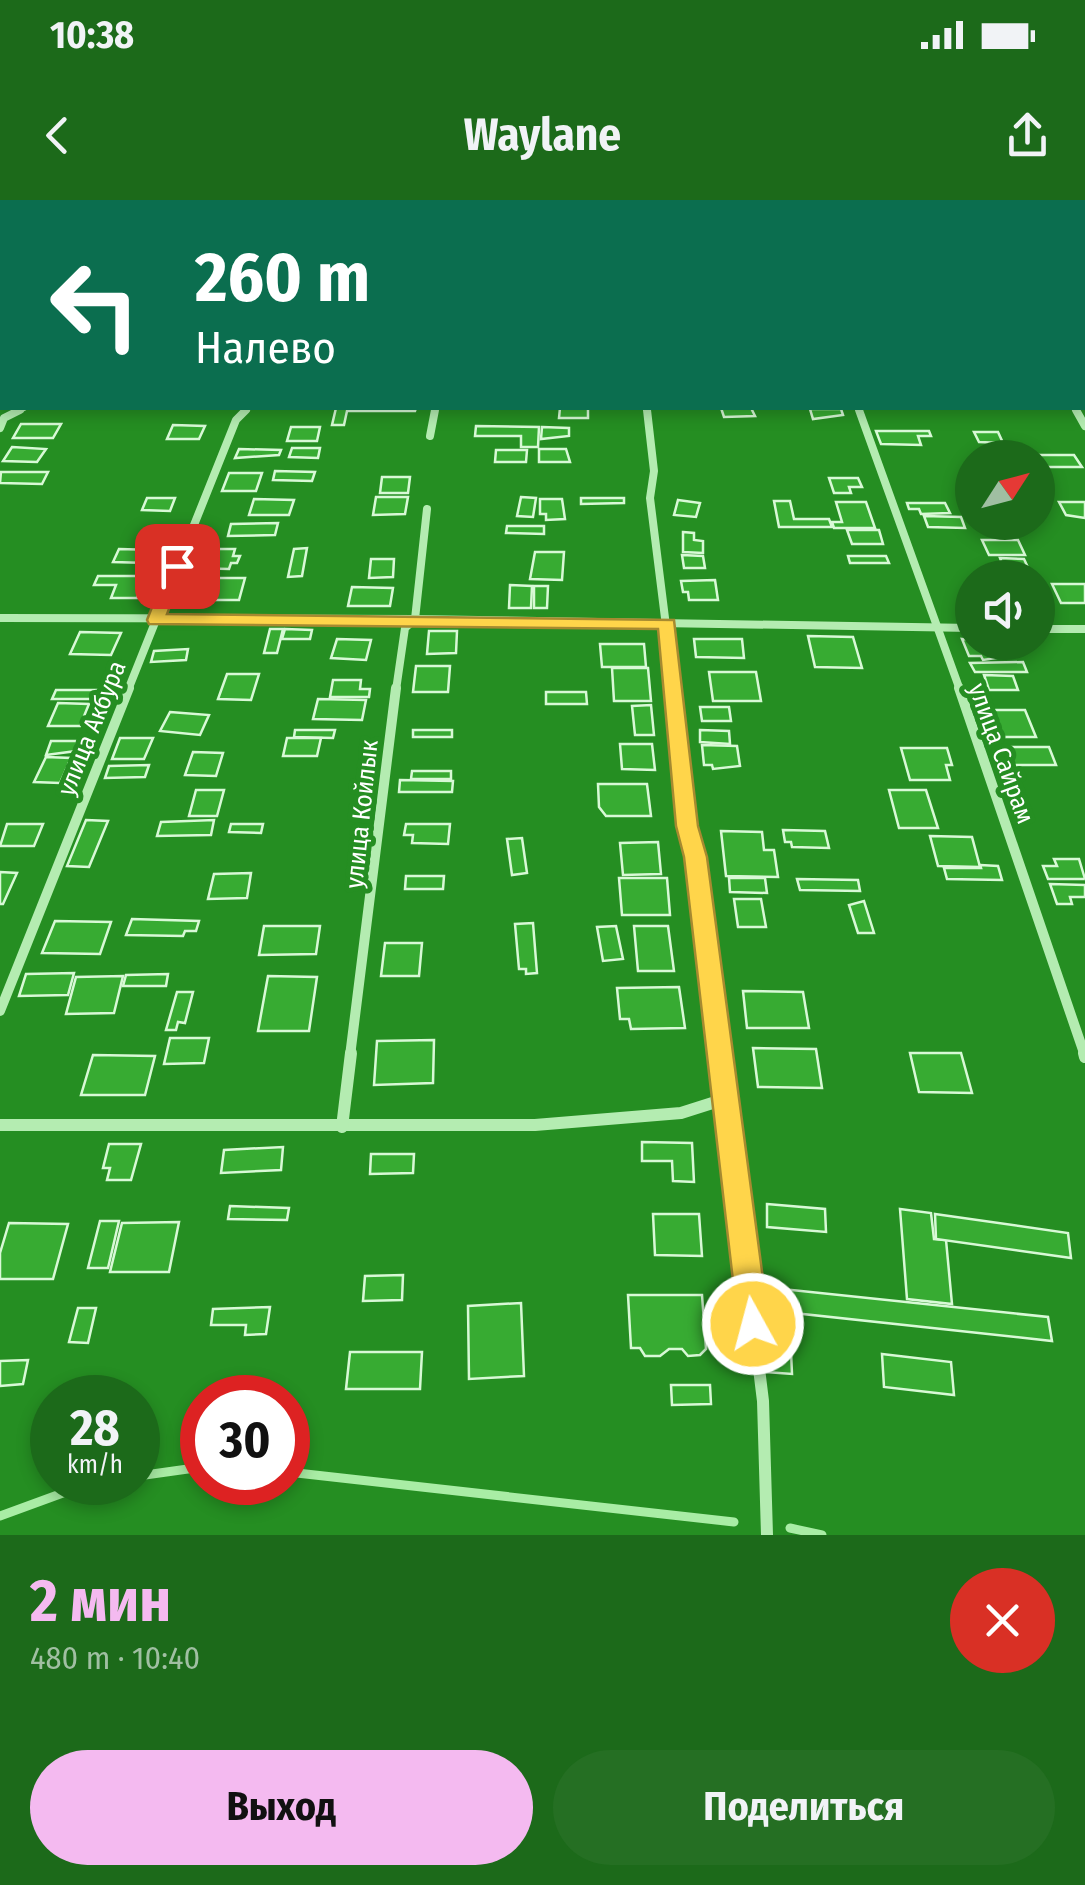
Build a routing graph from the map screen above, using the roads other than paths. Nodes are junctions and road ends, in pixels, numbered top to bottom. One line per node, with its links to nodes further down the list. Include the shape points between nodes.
1 (246, 410): 9 (street, улица Акбура, via 236,420)
2 (435, 410): 5 (street)
3 (647, 410): 10 (street, via 650,498)
4 (859, 410): 11 (street, улица Сайрам)
5 (430, 436)
6 (427, 509): 8 (street, улица Койлык)
7 (0, 618): 9 (street)
8 (415, 619): 9 (street); 10 (street); 19 (street, улица Койлык, via 405,628 386,754)
9 (156, 620): 15 (street, улица Акбура)
10 (667, 624): 11 (street); 17 (street)
11 (936, 628): 12 (street); 16 (street, улица Сайрам)
12 (955, 628)
13 (1055, 629): 14 (street)
14 (1085, 629)
15 (0, 1011)
16 (1085, 1057)
17 (725, 1099): 19 (street, via 681,1112 535,1125); 20 (street, via 763,1400)
18 (0, 1125): 19 (street)
19 (342, 1127)
20 (767, 1535)

